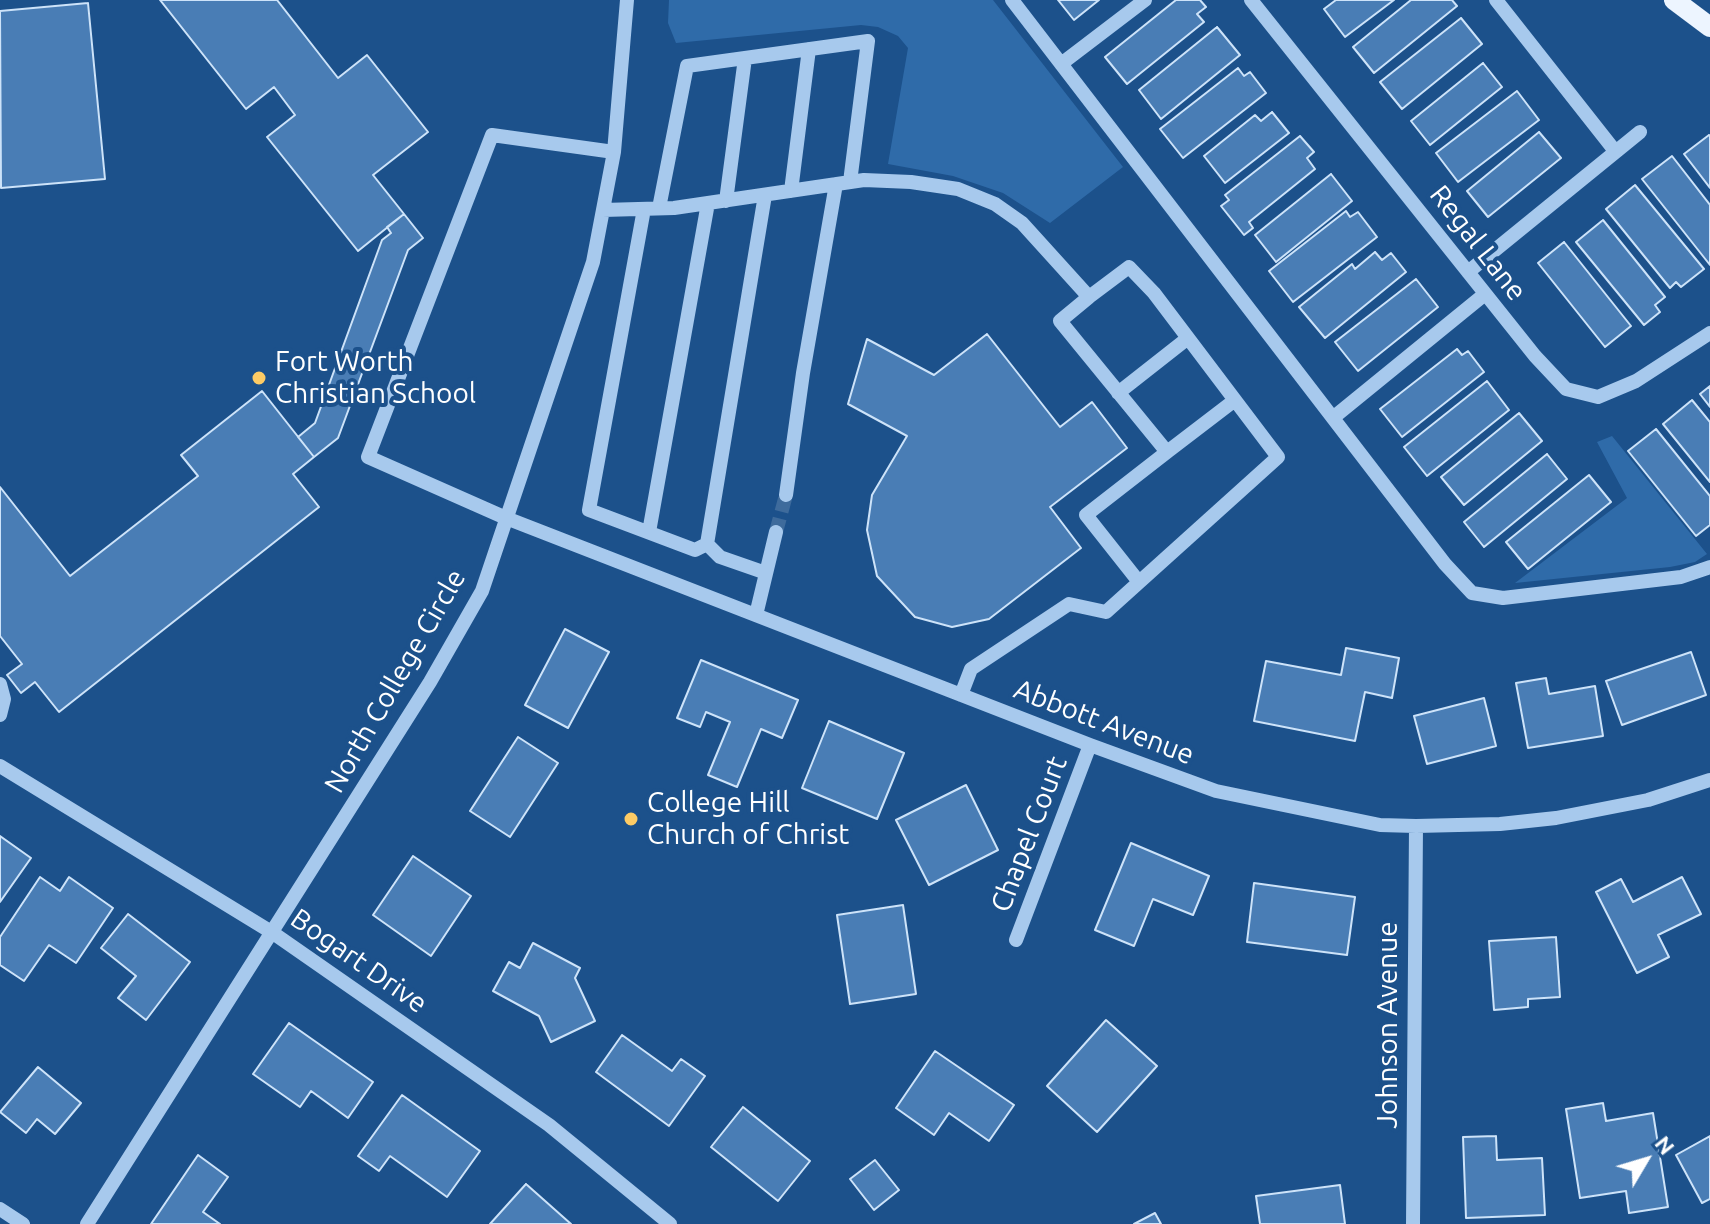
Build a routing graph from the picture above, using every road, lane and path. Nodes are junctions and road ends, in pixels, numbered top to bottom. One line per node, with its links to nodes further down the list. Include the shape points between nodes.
1 (627, 0): 13 (street, North College Circle)
2 (1012, 0): 10 (street)
3 (1145, 0): 10 (street)
4 (1251, 0): 21 (street, Regal Lane)
5 (1496, 0): 12 (street)
6 (1674, 0): 7 (main road)
7 (1710, 27)
8 (809, 49): 9 (street); 14 (street, via 868,41); 15 (street)
9 (745, 58): 17 (street); 19 (street, via 687,66)
10 (1061, 64): 28 (street)
11 (1640, 132): 12 (street)
12 (1615, 151): 21 (street)
13 (614, 152): 20 (street, North College Circle); 31 (street, Abbott Avenue, via 492,135 368,457)
14 (843, 183): 15 (street); 23 (street, via 923,184 958,189 995,204 1022,223); 30 (street, via 803,373)
15 (791, 191): 16 (street)
16 (765, 195): 17 (street); 34 (street)
17 (726, 201): 18 (street)
18 (708, 203): 19 (street); 32 (street)
19 (652, 209): 20 (street); 32 (street, via 589,510)
20 (603, 210): 31 (street, North College Circle, via 593,262)
21 (1468, 272): 22 (street, Regal Lane)
22 (1485, 294): 24 (street, Regal Lane, via 1566,389 1598,397 1636,381); 28 (street)
23 (1089, 297): 25 (street, via 1129,267); 26 (street, via 1060,321)
24 (1710, 333)
25 (1188, 338): 26 (street); 27 (street)
26 (1118, 393): 29 (street)
27 (1235, 400): 29 (street); 37 (street, via 1278,457)
28 (1334, 417): 35 (street, via 1472,593 1503,598 1681,577)
29 (1167, 452): 37 (street, via 1086,515)
30 (786, 495)
31 (506, 518): 38 (street, Abbott Avenue); 46 (street, North College Circle, via 482,591)
32 (649, 532): 34 (street, via 695,550)
33 (776, 532): 36 (street)
34 (707, 544): 36 (street, via 720,557)
35 (1710, 567)
36 (766, 573): 38 (street)
37 (1139, 582): 40 (street, via 1106,612 1069,604 971,669)
38 (756, 615): 40 (street, Abbott Avenue)
39 (0, 684): 41 (street)
40 (961, 695): 42 (street, Abbott Avenue)
41 (0, 715)
42 (1090, 745): 45 (street, Abbott Avenue, via 1216,791 1380,825); 47 (street, Chapel Court)
43 (0, 766): 46 (street, Bogart Drive)
44 (1710, 780): 45 (street, Abbott Avenue, via 1648,800 1556,818)
45 (1416, 826): 52 (street, Johnson Avenue)
46 (273, 933): 50 (street, North College Circle); 51 (street, Bogart Drive, via 549,1125)
47 (1016, 940)
48 (0, 1209): 49 (street)
49 (23, 1224)
50 (87, 1224)
51 (670, 1224)
52 (1413, 1224)

